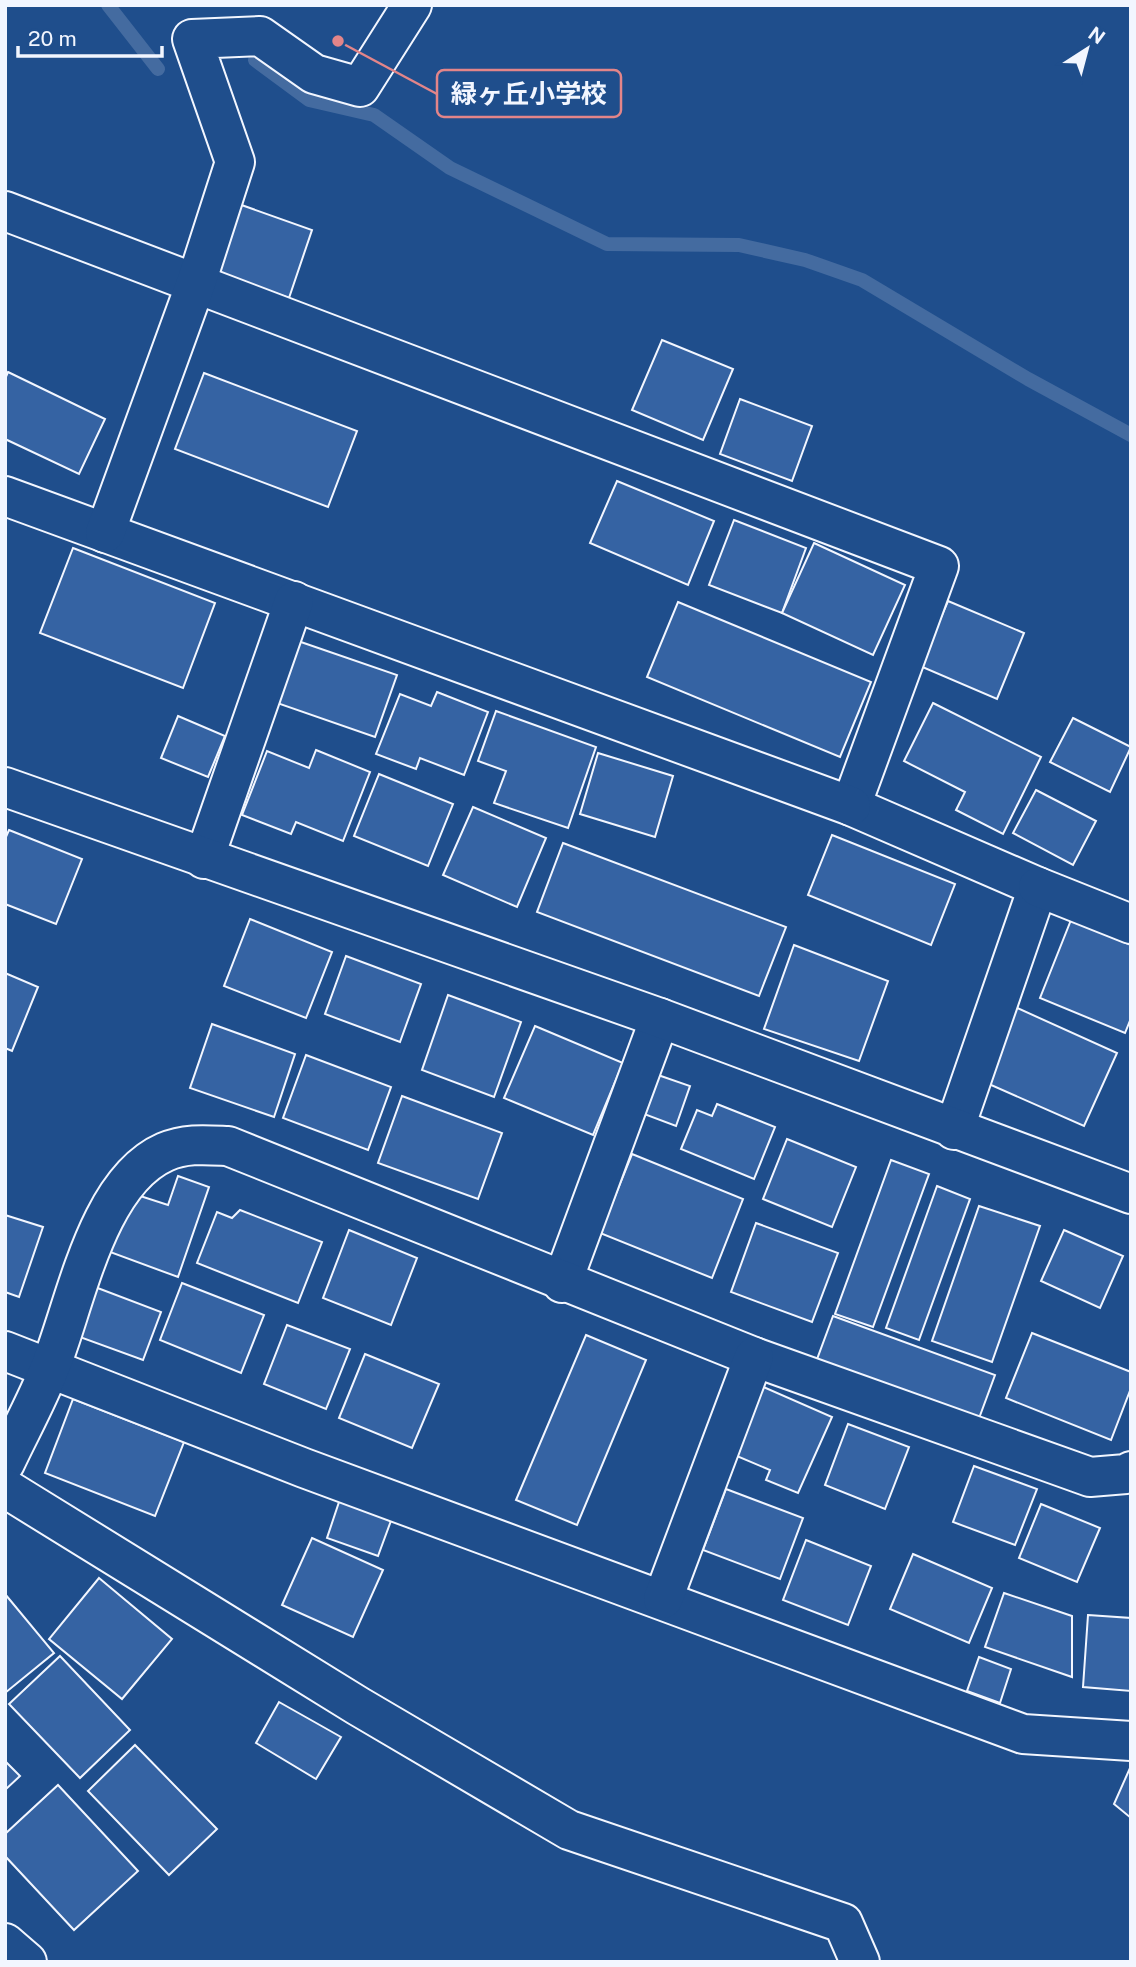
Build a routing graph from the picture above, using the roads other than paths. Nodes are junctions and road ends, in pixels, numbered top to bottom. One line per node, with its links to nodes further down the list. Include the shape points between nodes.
1 (412, 5): 3 (street, via 360,88 314,74 260,36 192,39 235,162)
2 (5, 211): 3 (street)
3 (195, 283): 5 (street); 8 (street, via 939,566)
4 (5, 496): 5 (street)
5 (105, 533): 6 (street)
6 (294, 601): 8 (street); 9 (street)
7 (5, 787): 9 (street)
8 (851, 806): 10 (street)
9 (204, 859): 12 (street)
10 (1038, 887): 11 (street); 13 (street)
11 (1131, 924)
12 (660, 1018): 13 (street); 15 (street)
13 (954, 1130): 14 (street)
14 (1131, 1194)
15 (562, 1283): 17 (street); 18 (street, via 228,1146 188,1144 163,1153 132,1177 113,1204 93,1244)
16 (5, 1351): 18 (street)
17 (754, 1357): 20 (street, via 1090,1477); 22 (street)
18 (51, 1367): 19 (street); 22 (street, via 304,1468)
19 (5, 1463)
20 (1131, 1471)
21 (5, 1488): 26 (street, via 569,1830 844,1923)
22 (663, 1599): 23 (street, via 1023,1734)
23 (1131, 1741)
24 (5, 1943): 25 (street)
25 (27, 1962)
26 (860, 1962)

